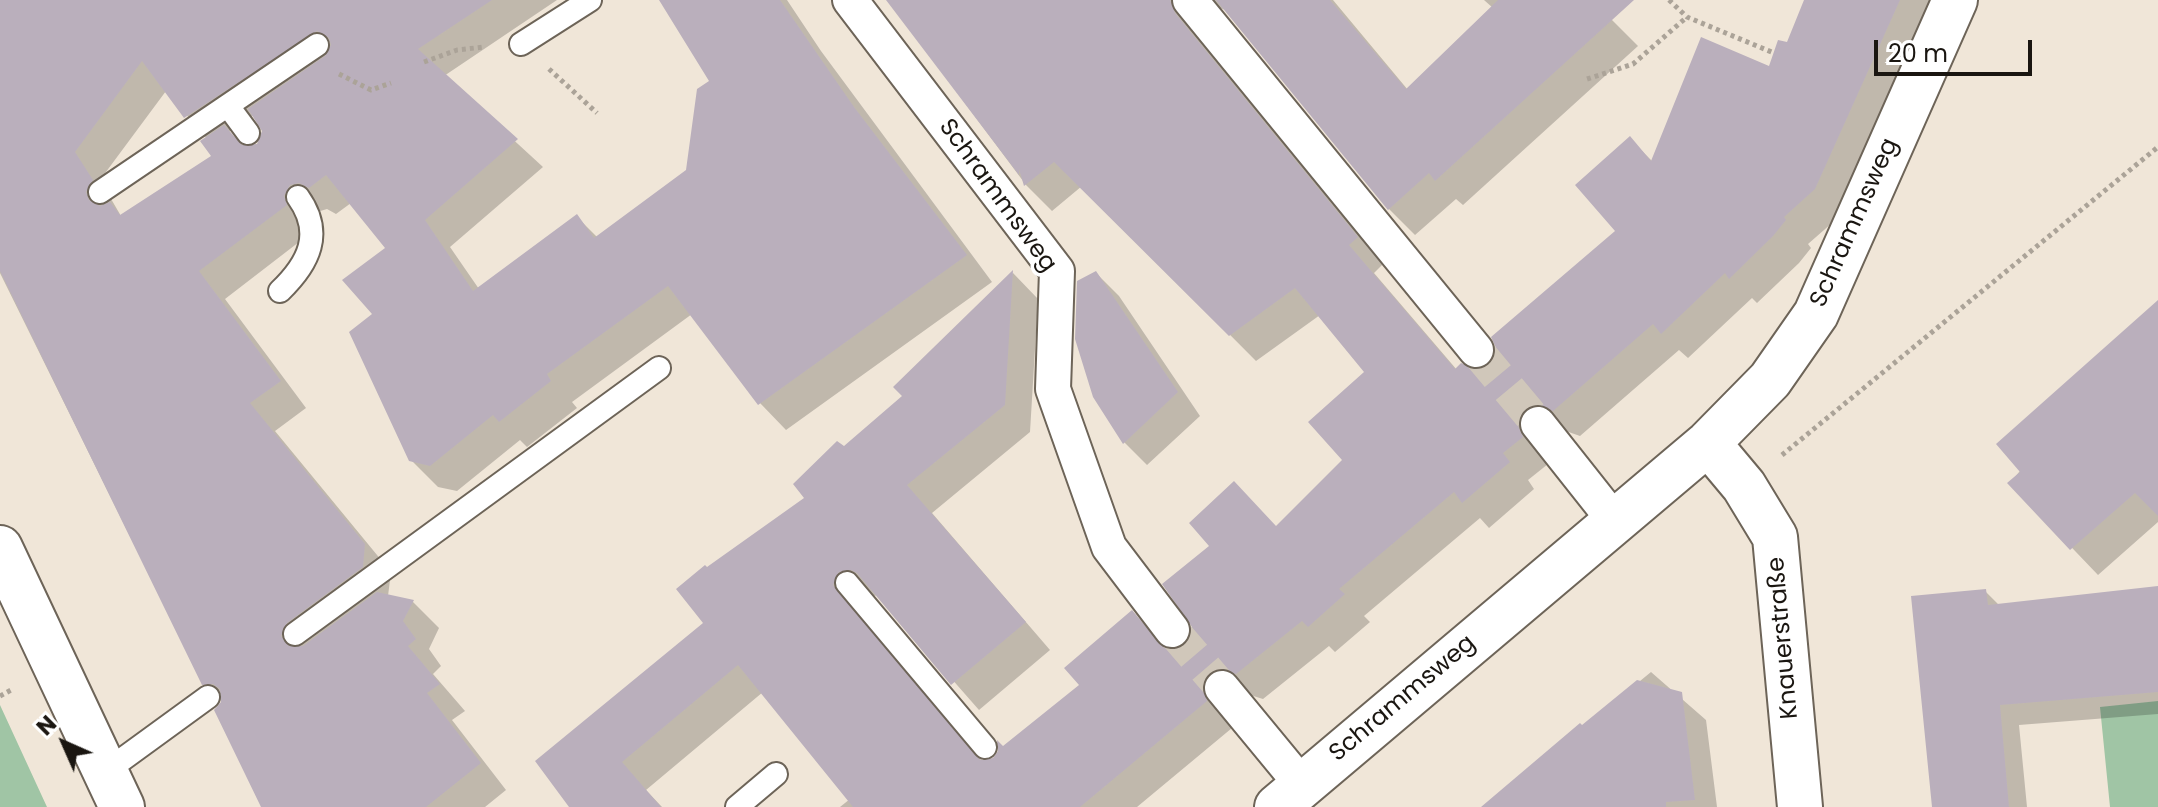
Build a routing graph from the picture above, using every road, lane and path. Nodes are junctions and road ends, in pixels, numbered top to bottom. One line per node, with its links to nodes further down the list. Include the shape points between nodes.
1 (590, 0): 7 (lane)
2 (850, 0): 28 (street, Schrammsweg, via 1057,271 1053,389 1109,547)
3 (1190, 0): 20 (street)
4 (1669, 0): 6 (path)
5 (1955, 0): 23 (street, Schrammsweg, via 1816,314 1770,380)
6 (1687, 17): 9 (path); 11 (path, via 1633,64)
7 (521, 44): 10 (path, via 457,50); 14 (path)
8 (317, 45): 12 (path, via 340,75 371,90); 13 (lane)
9 (1774, 53)
10 (424, 62)
11 (1587, 79)
12 (391, 83)
13 (228, 106): 15 (lane); 17 (lane)
14 (597, 113)
15 (248, 133)
16 (2158, 147): 24 (path)
17 (100, 192)
18 (298, 197): 19 (lane, via 314,232 298,273)
19 (280, 291)
20 (1476, 350)
21 (659, 368): 29 (lane)
22 (1538, 424): 25 (street)
23 (1708, 443): 24 (street, Knauerstraße); 25 (street, Schrammsweg)
24 (1744, 486): 37 (street, Knauerstraße, via 1775,537)
25 (1614, 520): 35 (street, Schrammsweg)
26 (3, 561): 34 (street)
27 (847, 583): 32 (lane)
28 (1172, 630)
29 (295, 634)
30 (1222, 688): 35 (street, Schrammsweg)
31 (208, 697): 34 (lane)
32 (985, 747)
33 (776, 774): 36 (lane)
34 (114, 790)
35 (1290, 796)
36 (737, 807)
37 (1800, 807)

